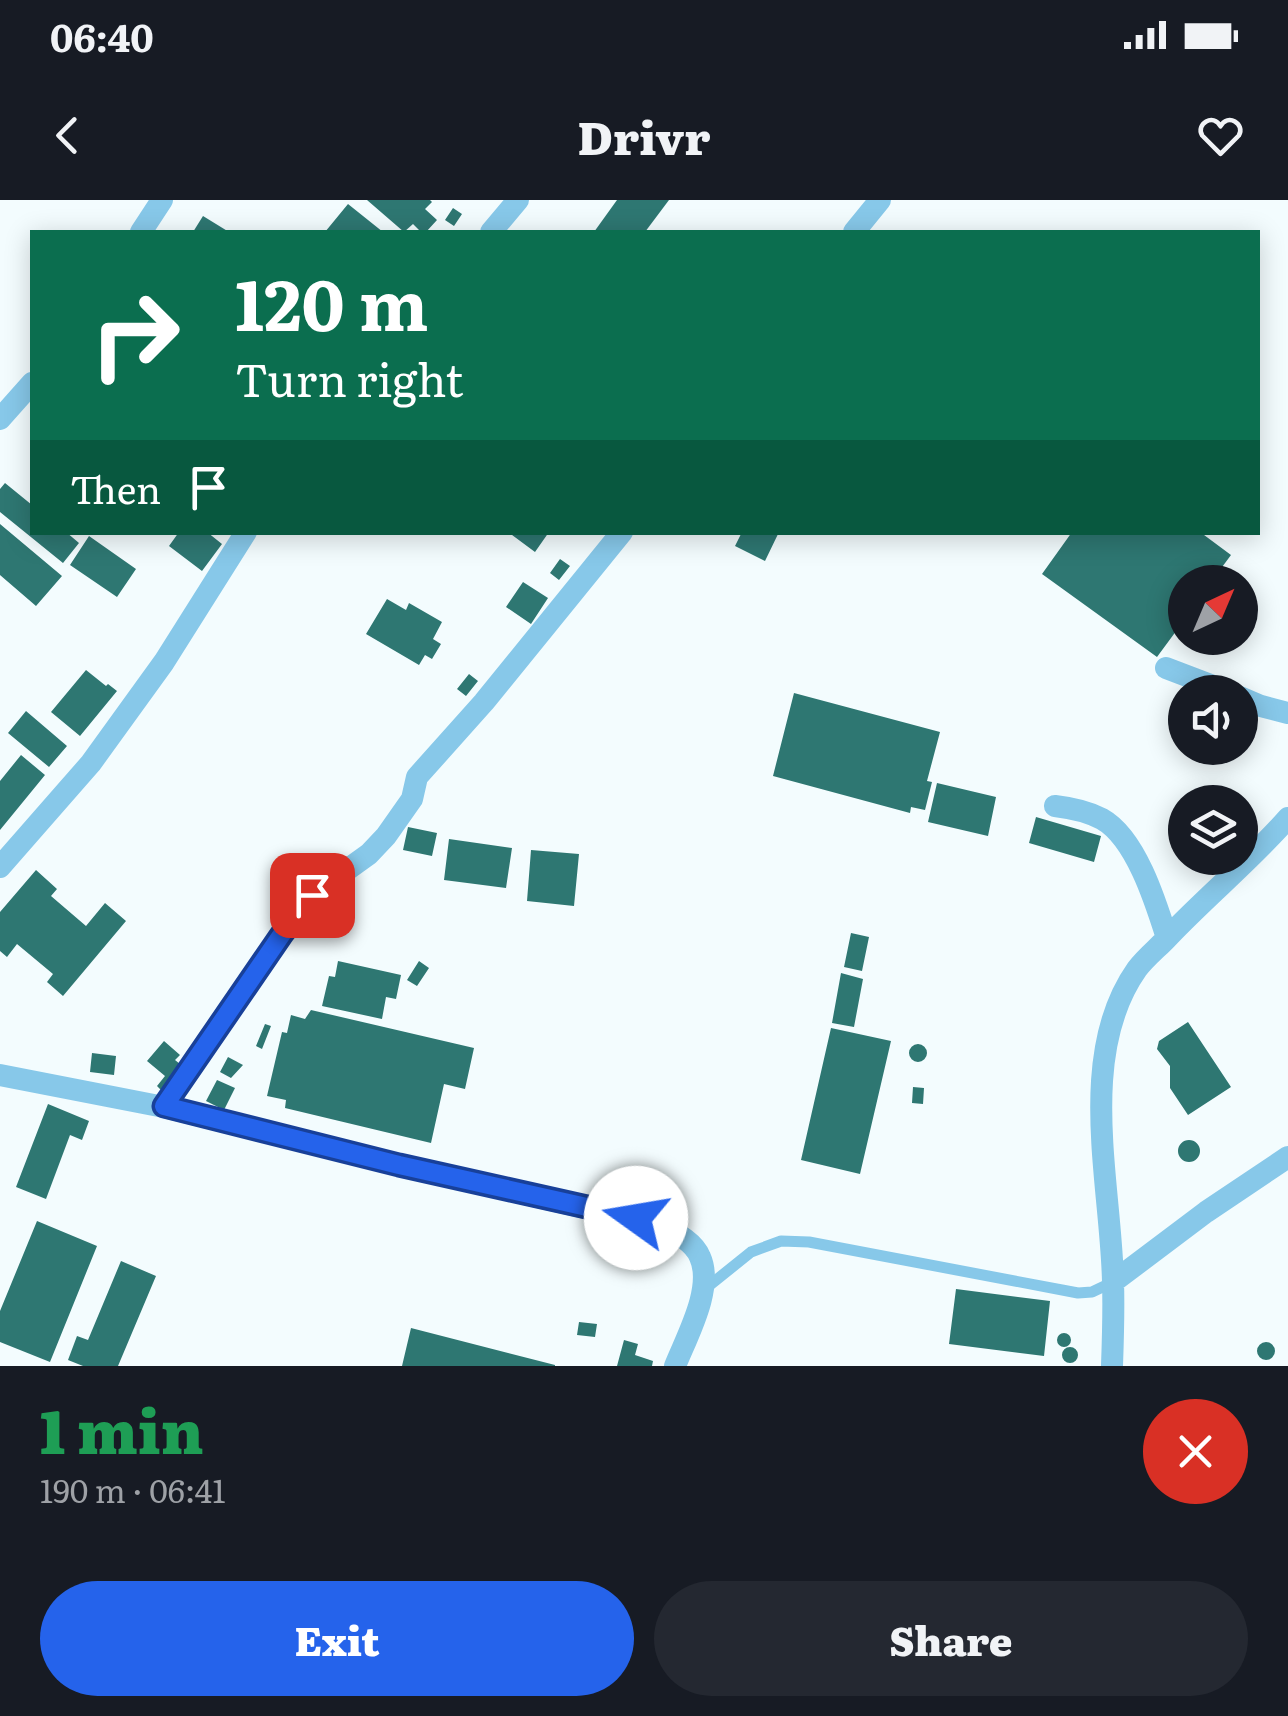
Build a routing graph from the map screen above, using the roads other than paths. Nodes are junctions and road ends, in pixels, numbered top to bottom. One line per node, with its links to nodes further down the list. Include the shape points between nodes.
1 (162, 200): 4 (street)
2 (518, 200): 5 (street)
3 (880, 200): 6 (street)
4 (142, 230)
5 (493, 230)
6 (856, 230)
7 (30, 386): 8 (street)
8 (0, 420)
9 (244, 535): 17 (street, via 91,763)
10 (620, 535): 20 (street, via 417,777 412,800 386,836 312,895)
11 (1166, 668): 12 (street)
12 (1185, 675)
13 (1258, 705): 14 (street)
14 (1288, 713)
15 (1055, 806): 18 (street, via 1077,808 1120,832)
16 (1288, 818): 18 (street)
17 (0, 866)
18 (1167, 938): 22 (street, via 1123,996 1105,1055 1102,1119)
19 (0, 1075): 20 (street)
20 (164, 1106): 23 (street, via 663,1226 700,1256)
21 (1288, 1157): 22 (street)
22 (1113, 1282): 23 (lane, via 1078,1293 781,1241 750,1252); 25 (street)
23 (705, 1288): 24 (street)
24 (675, 1366)
25 (1112, 1366)

